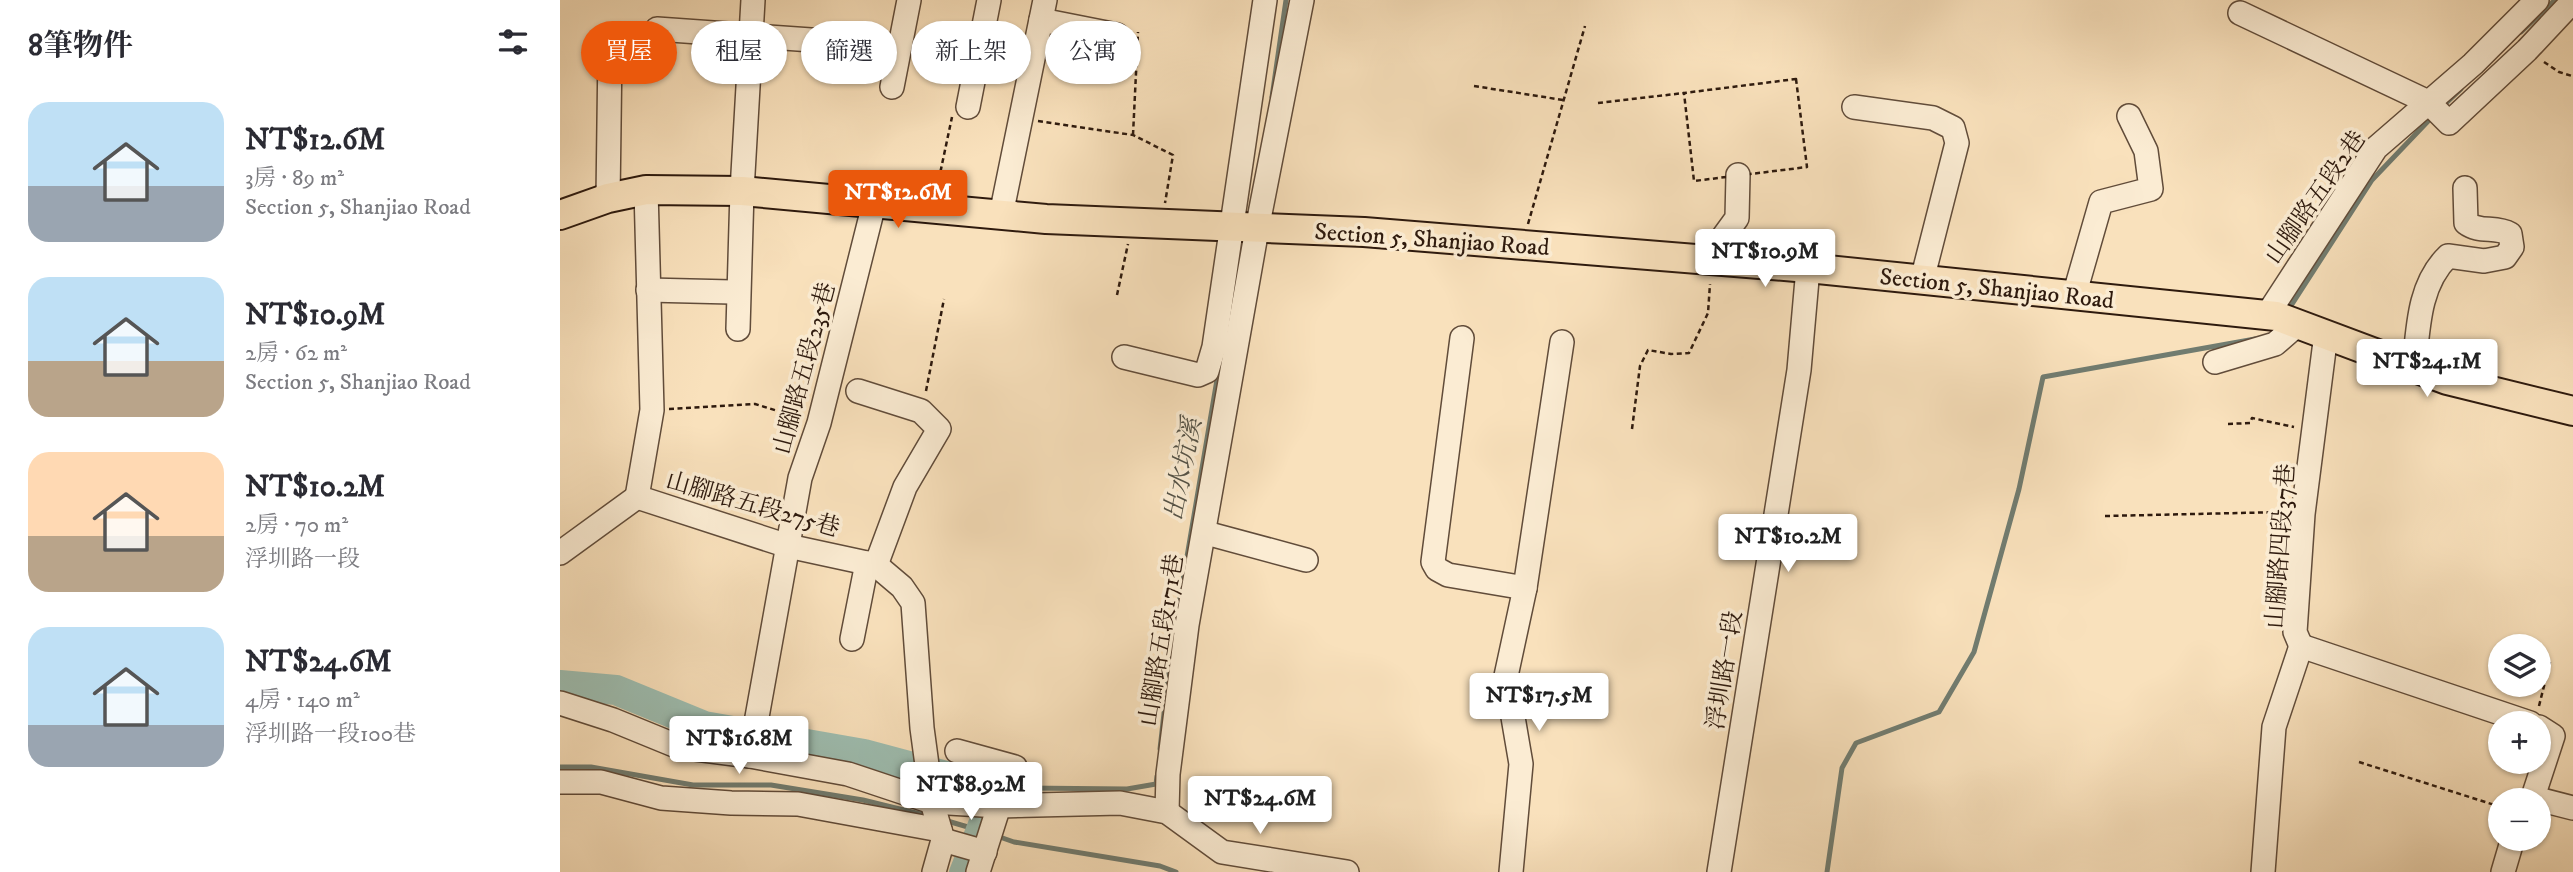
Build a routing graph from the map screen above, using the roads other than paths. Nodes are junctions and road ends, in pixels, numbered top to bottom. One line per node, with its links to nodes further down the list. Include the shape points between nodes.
1 (753, 0): 10 (street)
2 (909, 0): 14 (street)
3 (989, 0): 17 (street)
4 (1265, 0): 27 (street)
5 (1302, 0): 27 (street)
6 (2532, 1): 15 (street, 山腳路五段2巷)
7 (1043, 10): 11 (street); 26 (street)
8 (2569, 11): 15 (street, via 2449,123)
9 (2240, 13): 15 (street)
10 (751, 21)
11 (1084, 21)
12 (610, 84): 23 (street)
13 (747, 84): 22 (street)
14 (892, 87)
15 (2428, 102): 34 (street, 山腳路五段2巷, via 2376,148)
16 (1854, 107): 30 (street, via 1933,118 1953,128 1957,143)
17 (960, 112)
18 (2129, 116): 33 (street, via 2147,151 2151,189 2101,202)
19 (1738, 175): 28 (street, via 1737,218)
20 (2465, 188): 41 (street, via 2466,223 2473,229 2502,229 2510,234 2512,247 2505,257 2484,261 2448,256 2439,264 2420,313)
21 (646, 190): 22 (main road, Section 5, Shanjiao Road); 23 (main road, Section 5, Shanjiao Road); 31 (street, 山腳路五段275巷)
22 (741, 191): 24 (main road, Section 5, Shanjiao Road); 35 (street)
23 (608, 198): 25 (main road, Section 5, Shanjiao Road)
24 (874, 204): 26 (main road, Section 5, Shanjiao Road); 46 (street, 山腳路五段235巷, via 819,423 800,478)
25 (560, 215)
26 (1001, 215): 27 (main road, Section 5, Shanjiao Road)
27 (1245, 228): 28 (main road, Section 5, Shanjiao Road, via 1364,232); 39 (street, via 1207,370 1198,375); 45 (street, 山腳路五段171巷)
28 (1712, 260): 29 (main road, Section 5, Shanjiao Road)
29 (1808, 268): 30 (main road, Section 5, Shanjiao Road); 71 (street, 浮圳路一段, via 1799,370)
30 (1922, 280): 33 (main road, Section 5, Shanjiao Road)
31 (648, 290): 32 (street); 44 (street, 山腳路五段275巷, via 652,410)
32 (732, 292)
33 (2074, 296): 34 (main road, Section 5, Shanjiao Road)
34 (2280, 318): 36 (main road, Section 5, Shanjiao Road); 40 (street, 山腳路五段2巷, via 2275,344)
35 (738, 329)
36 (2326, 334): 41 (main road, Section 5, Shanjiao Road); 52 (street, 山腳路四段37巷, via 2303,514 2295,632)
37 (1462, 338): 50 (street, via 1433,562 1448,575)
38 (1562, 342): 50 (street)
39 (1124, 358)
40 (2215, 362)
41 (2414, 369): 43 (main road, Section 5, Shanjiao Road)
42 (858, 391): 49 (street, via 921,411 939,429 905,488)
43 (2573, 411)
44 (637, 497): 46 (street, 山腳路五段275巷); 47 (street)
45 (1206, 533): 48 (street); 62 (street, 山腳路五段171巷, via 1187,625)
46 (788, 546): 49 (street, 山腳路五段275巷); 56 (street, 山腳路五段235巷)
47 (560, 553)
48 (1306, 560)
49 (871, 564): 51 (street); 58 (street, 山腳路五段275巷, via 902,587 913,603)
50 (1525, 587): 70 (street, via 1506,677 1521,764)
51 (852, 639)
52 (2301, 646): 54 (street, 山腳路四段37巷); 72 (street, via 2274,727)
53 (560, 703): 56 (street, via 679,747)
54 (2498, 711)
55 (957, 751): 60 (street, via 1015,767)
56 (750, 756): 58 (street)
57 (560, 782): 63 (street, via 601,782 661,798 798,804)
58 (931, 792): 60 (street); 63 (street)
59 (2551, 803): 61 (street)
60 (1010, 806): 62 (street, via 1120,803); 66 (street)
61 (2573, 808)
62 (1167, 812): 65 (street, via 1222,852)
63 (942, 835): 66 (street); 67 (street)
64 (2509, 851): 73 (street)
65 (1256, 858): 68 (street); 69 (street)
66 (982, 862)
67 (934, 872)
68 (1231, 872)
69 (1347, 872)
70 (1511, 872)
71 (1718, 872)
72 (2263, 872)
73 (2503, 872)

